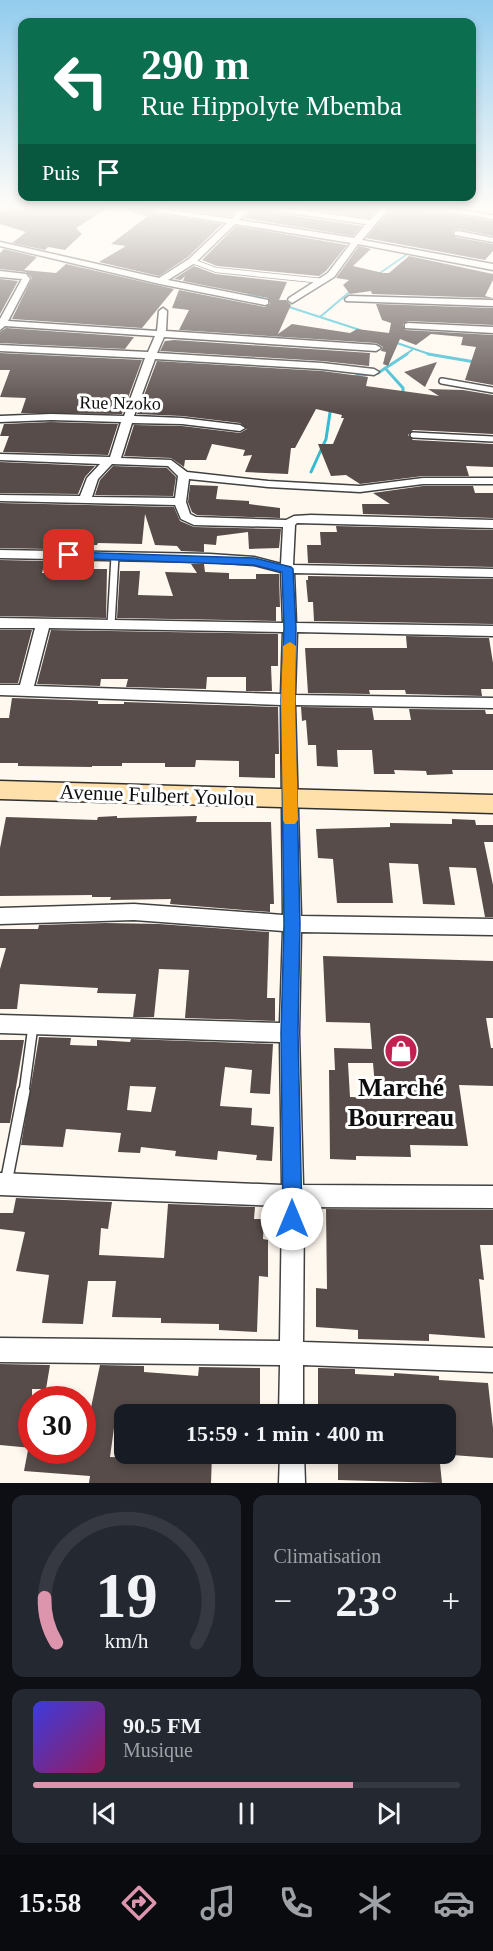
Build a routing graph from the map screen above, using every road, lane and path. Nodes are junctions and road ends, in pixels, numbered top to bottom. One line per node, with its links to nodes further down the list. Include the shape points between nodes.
1 (14, 275): 13 (street, via 27,279)
2 (135, 275): 6 (street)
3 (169, 275): 6 (street)
4 (267, 275): 7 (lane)
5 (331, 275): 7 (street)
6 (160, 281): 10 (street)
7 (323, 281): 9 (street)
8 (349, 299): 11 (street)
9 (292, 300)
10 (266, 302)
11 (493, 303)
12 (164, 310): 16 (street)
13 (1, 324): 16 (street)
14 (408, 326): 15 (street)
15 (493, 330)
16 (161, 333): 18 (street); 19 (street)
17 (0, 348): 19 (street)
18 (376, 348)
19 (151, 354): 20 (street, via 340,366); 24 (street)
20 (374, 372)
21 (442, 381): 22 (lane)
22 (493, 390)
23 (0, 419): 24 (street, Rue Nzoko)
24 (127, 419): 25 (street, Rue Nzoko, via 205,422); 29 (street)
25 (240, 428)
26 (413, 435): 27 (lane)
27 (493, 439)
28 (0, 457): 29 (street)
29 (112, 459): 30 (street, via 171,463); 33 (street, via 93,478)
30 (184, 475): 31 (street, via 360,489 423,481); 34 (street)
31 (493, 481)
32 (0, 498): 33 (street)
33 (85, 499): 34 (street)
34 (180, 502): 35 (street, via 185,516 195,521)
35 (289, 524): 36 (street, via 311,519); 39 (street)
36 (493, 524)
37 (0, 554): 38 (street)
38 (115, 556): 39 (street, via 254,561); 43 (lane)
39 (287, 569): 40 (street); 44 (street)
40 (493, 573)
41 (0, 622): 42 (street)
42 (43, 624): 43 (street); 47 (street)
43 (111, 625): 44 (street)
44 (290, 628): 45 (street); 48 (street)
45 (493, 632)
46 (0, 690): 47 (street)
47 (26, 690): 48 (street)
48 (288, 700): 49 (street); 51 (street)
49 (493, 703)
50 (0, 790): 51 (main road, Avenue Fulbert Youlou)
51 (290, 799): 52 (main road, Avenue Fulbert Youlou); 54 (street)
52 (493, 804)
53 (0, 916): 54 (street, via 134,912)
54 (292, 924): 55 (street); 58 (street)
55 (493, 927)
56 (0, 1024): 57 (street)
57 (33, 1024): 58 (street); 59 (lane, via 22,1104)
58 (289, 1033): 60 (street)
59 (3, 1184): 60 (street)
60 (293, 1197): 61 (street); 63 (street)
61 (493, 1197)
62 (0, 1350): 63 (street)
63 (290, 1353): 64 (street); 65 (street)
64 (493, 1360)
65 (291, 1404)
66 (292, 1464): 67 (street)
67 (292, 1483)

